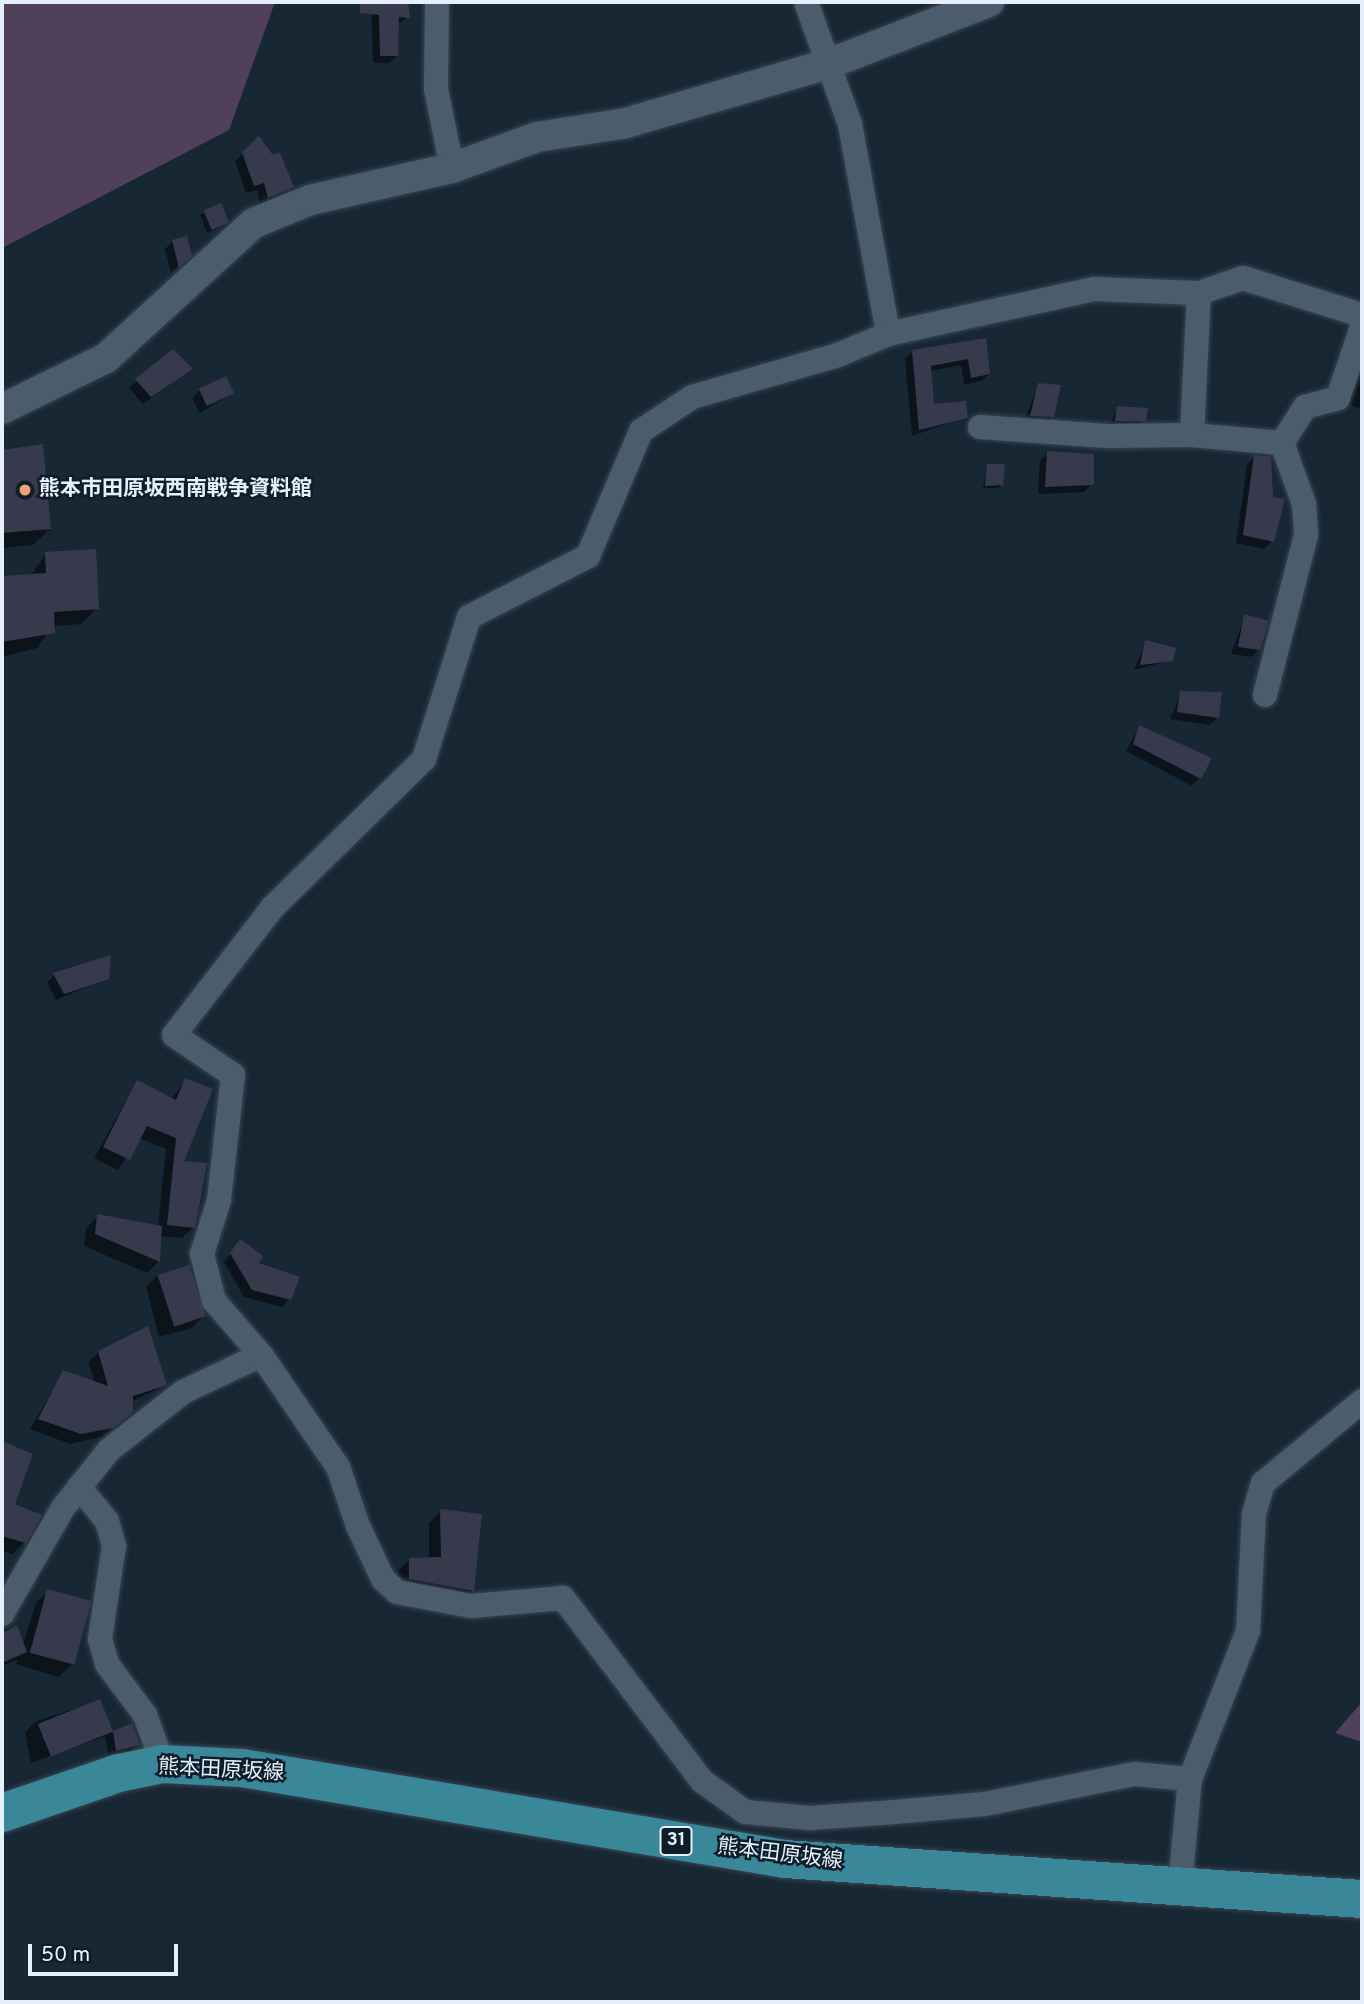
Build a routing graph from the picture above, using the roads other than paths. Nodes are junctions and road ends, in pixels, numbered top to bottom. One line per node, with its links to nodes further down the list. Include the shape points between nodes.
1 (438, 2): 5 (street, via 436,89)
2 (806, 2): 4 (street)
3 (989, 2): 4 (street)
4 (828, 64): 5 (street, via 626,123 537,137); 9 (street, via 850,124)
5 (452, 168): 10 (street, via 370,183 254,223 106,358)
6 (1199, 293): 7 (street, via 1243,278); 9 (street, via 1094,289); 12 (street)
7 (1362, 315)
8 (1362, 327): 13 (street, via 1338,398 1306,407)
9 (887, 334): 15 (street, via 838,355 692,397 640,430 588,556 469,617 424,759 273,907 176,1029 178,1040 233,1075 219,1200 202,1254 214,1301)
10 (2, 409)
11 (980, 426): 12 (street, via 1107,436)
12 (1192, 435): 13 (street)
13 (1282, 443): 14 (street, via 1304,504 1306,535)
14 (1265, 695)
15 (261, 1355): 17 (street, via 183,1392 109,1450); 20 (street, via 338,1467 358,1526 383,1578 397,1592 471,1606 563,1598 702,1781 745,1811 810,1818 894,1812 985,1804 1134,1774)
16 (1362, 1401): 20 (street, via 1263,1483 1254,1514 1248,1631)
17 (79, 1487): 18 (street); 19 (street, via 107,1521 114,1546 100,1639 107,1664 145,1715)
18 (2, 1614)
19 (163, 1765): 21 (main road, 熊本田原坂線 / 31, via 93,1780); 22 (main road, 熊本田原坂線 / 31, via 358,1784 785,1858)
20 (1190, 1779): 22 (street)
21 (2, 1813)
22 (1180, 1885): 23 (main road, 熊本田原坂線 / 31)
23 (1362, 1899)

